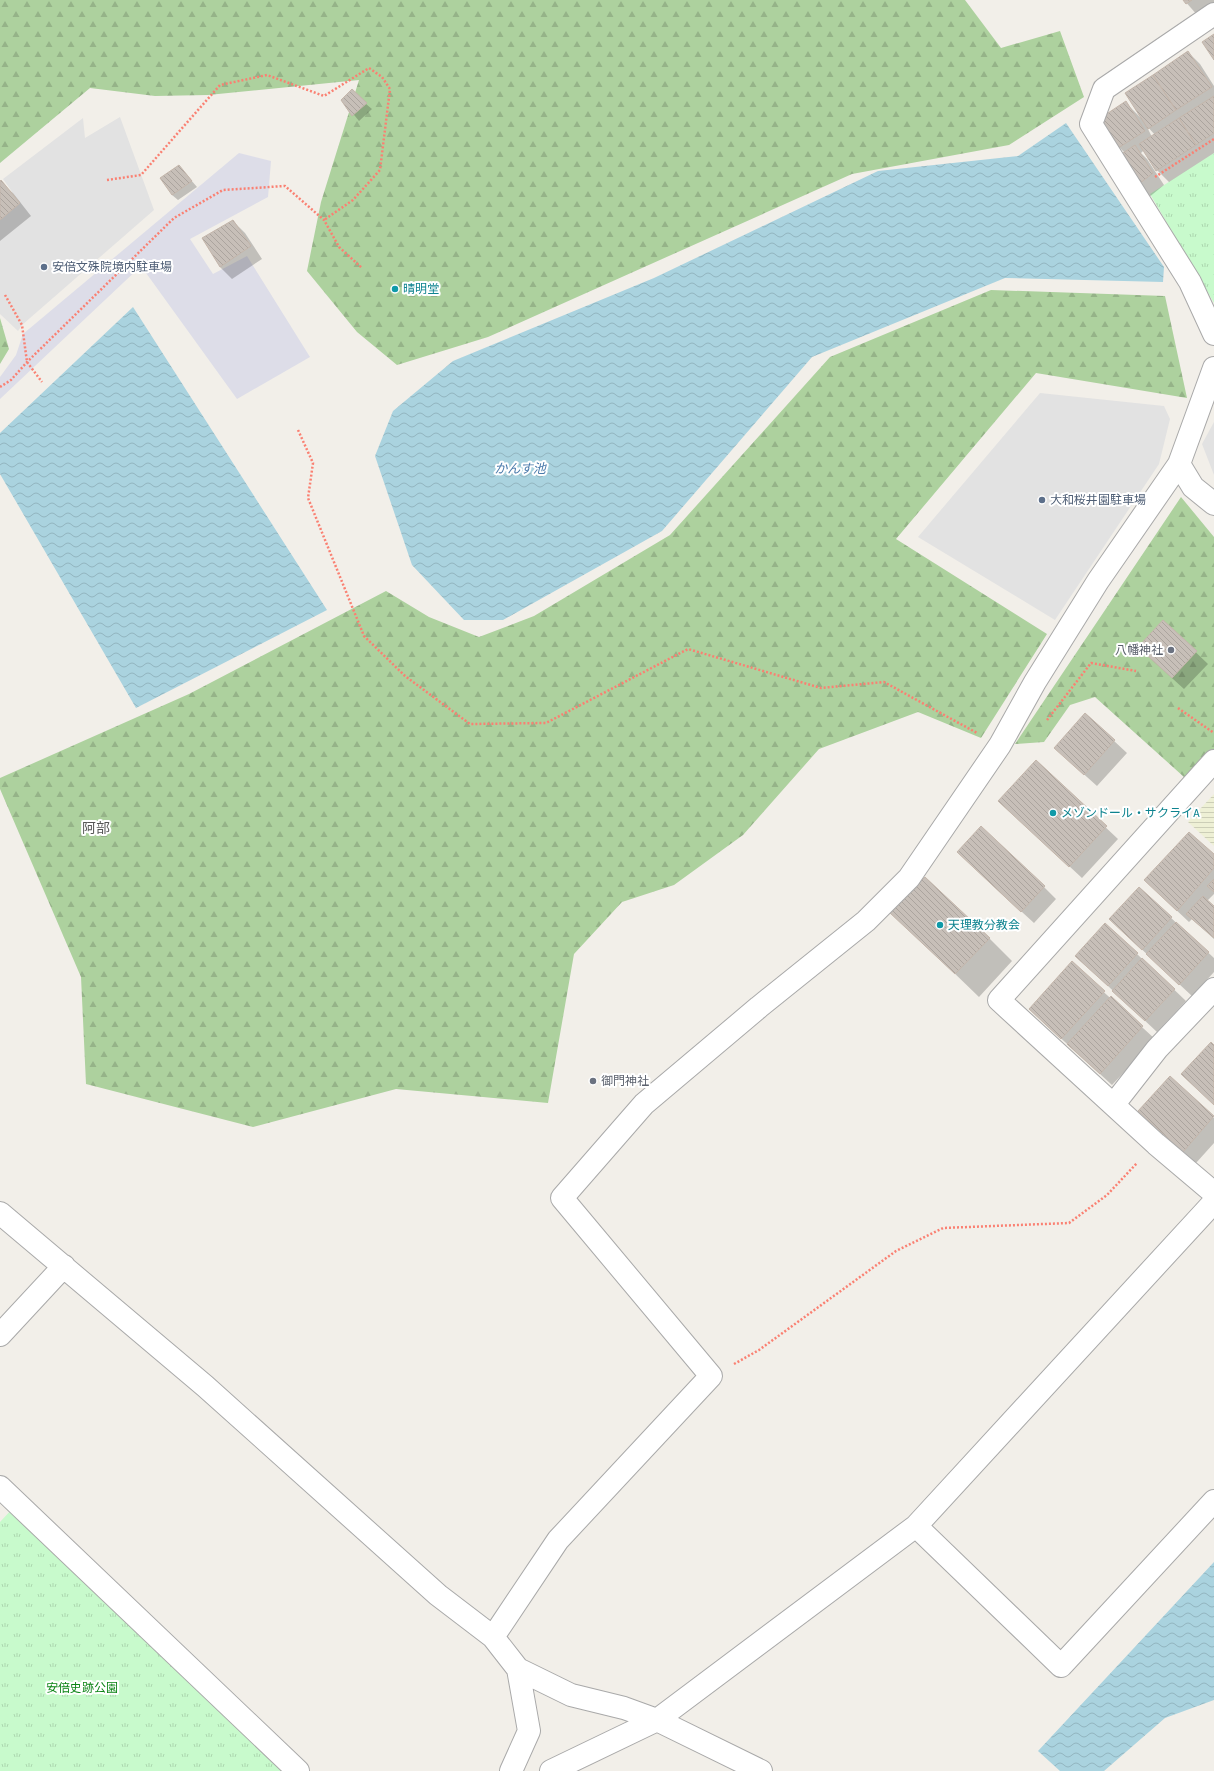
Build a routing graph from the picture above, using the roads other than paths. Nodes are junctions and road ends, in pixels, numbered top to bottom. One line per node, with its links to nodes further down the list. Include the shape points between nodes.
1 (1214, 14): 2 (street, via 1104,89 1091,124 1190,282)
2 (1214, 334)
3 (1214, 368): 4 (street)
4 (1179, 464): 5 (street, via 1193,487); 17 (street, via 1098,581 1000,745 909,878 866,921 644,1104 562,1198 711,1376 558,1540)
5 (1214, 504)
6 (1214, 761): 8 (street, via 999,1000)
7 (1214, 989): 8 (street, via 1157,1048)
8 (1114, 1104): 9 (street)
9 (1214, 1193)
10 (1214, 1202): 16 (street)
11 (0, 1213): 12 (street)
12 (64, 1266): 13 (street); 17 (street, via 205,1386 438,1595)
13 (0, 1335)
14 (0, 1487): 20 (street)
15 (1214, 1501): 16 (street, via 1062,1666)
16 (916, 1526): 19 (street)
17 (493, 1637): 18 (street)
18 (518, 1670): 19 (street, via 571,1695 624,1708); 21 (street, via 529,1731)
19 (657, 1720): 22 (street); 23 (street)
20 (298, 1771)
21 (511, 1771)
22 (551, 1771)
23 (761, 1771)

